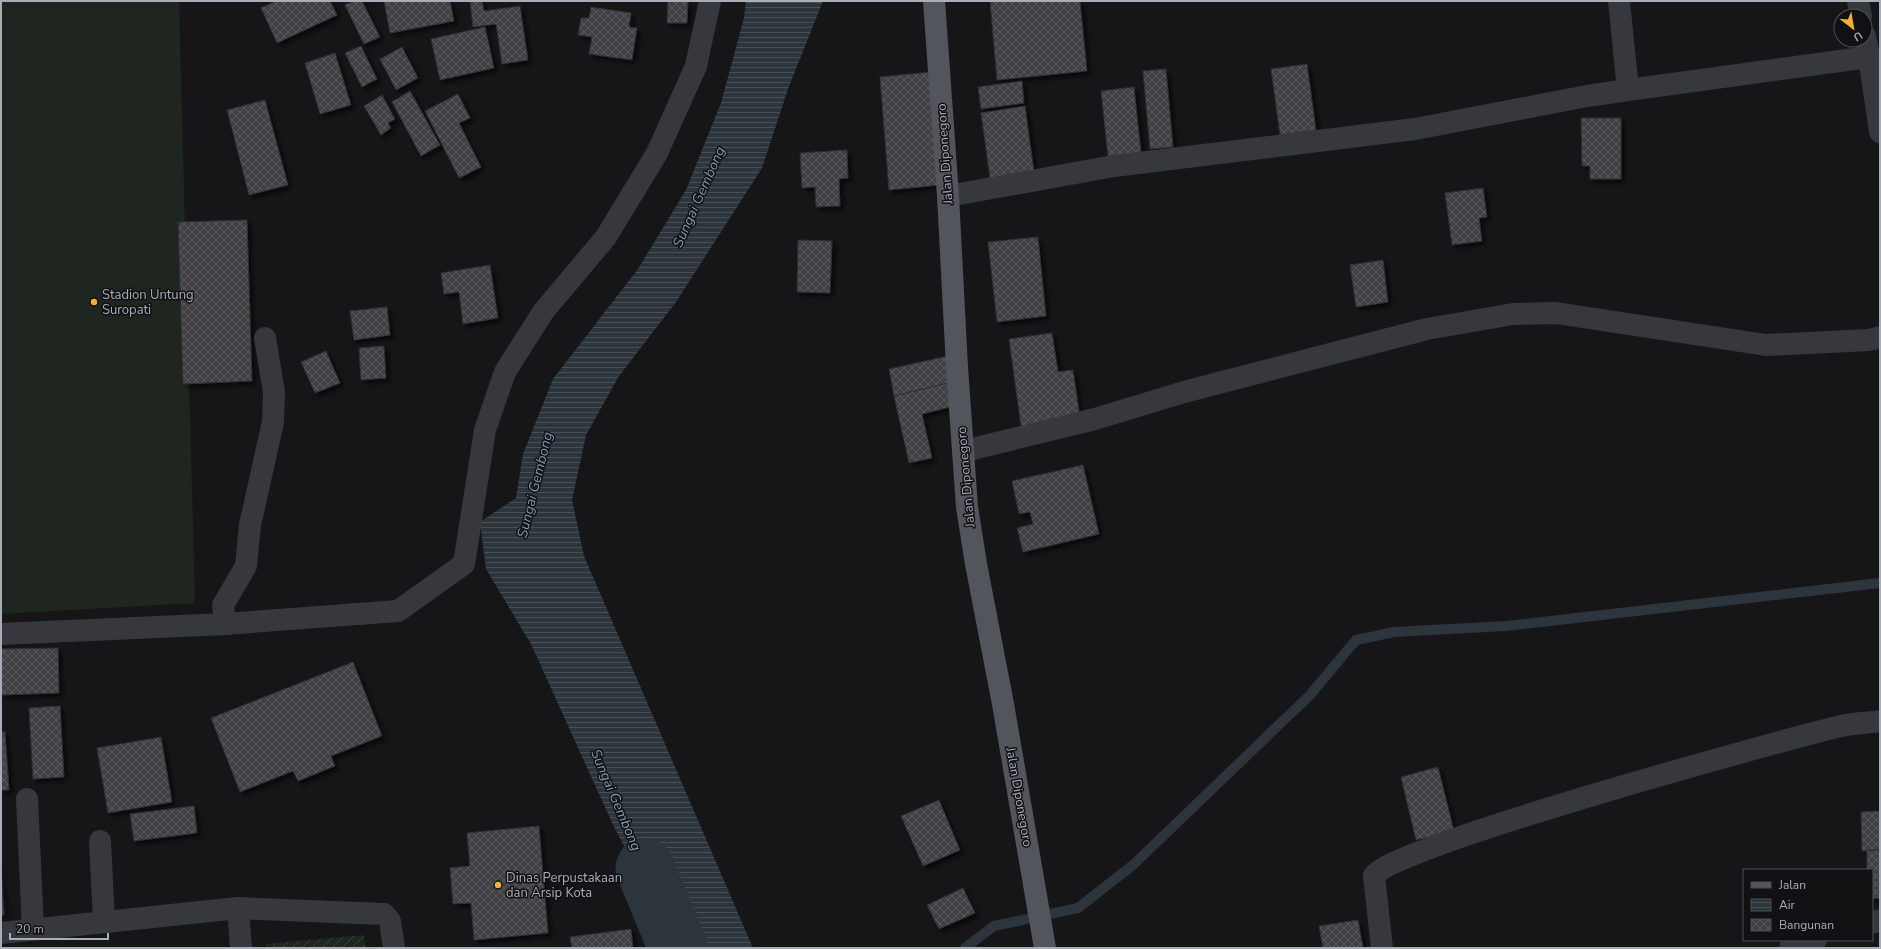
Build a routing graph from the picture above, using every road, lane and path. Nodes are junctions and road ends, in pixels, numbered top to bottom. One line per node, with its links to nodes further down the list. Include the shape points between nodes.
1 (710, 1): 12 (street, via 696,66 657,153 606,237 543,312 505,372 485,430 464,564 398,611)
2 (934, 1): 8 (main road, Jalan Diponegoro)
3 (1619, 1): 6 (street)
4 (1867, 48): 5 (street)
5 (1869, 57): 6 (street); 7 (street)
6 (1628, 90): 8 (street, via 1415,128 1114,166)
7 (1880, 132)
8 (948, 196): 11 (main road, Jalan Diponegoro, via 956,367)
9 (1880, 337): 11 (street, via 1869,340 1766,345 1556,313 1513,314 1412,333 1184,392 1095,419)
10 (265, 338): 12 (street, via 274,392 273,422 250,525 246,566 222,605)
11 (964, 451): 24 (main road, Jalan Diponegoro, via 967,507 975,557)
12 (225, 624): 13 (street)
13 (1, 634)
14 (1880, 721): 25 (street, via 1843,726 1733,754 1552,807 1410,855 1380,869 1374,876)
15 (27, 799): 19 (street)
16 (100, 841): 18 (street)
17 (238, 908): 18 (street); 22 (street); 23 (street, via 384,914 390,921)
18 (104, 922): 19 (street)
19 (34, 929): 20 (street)
20 (1, 933)
21 (1813, 941): 26 (street)
22 (241, 948)
23 (394, 948)
24 (1045, 948)
25 (1382, 948)
26 (1790, 948)

